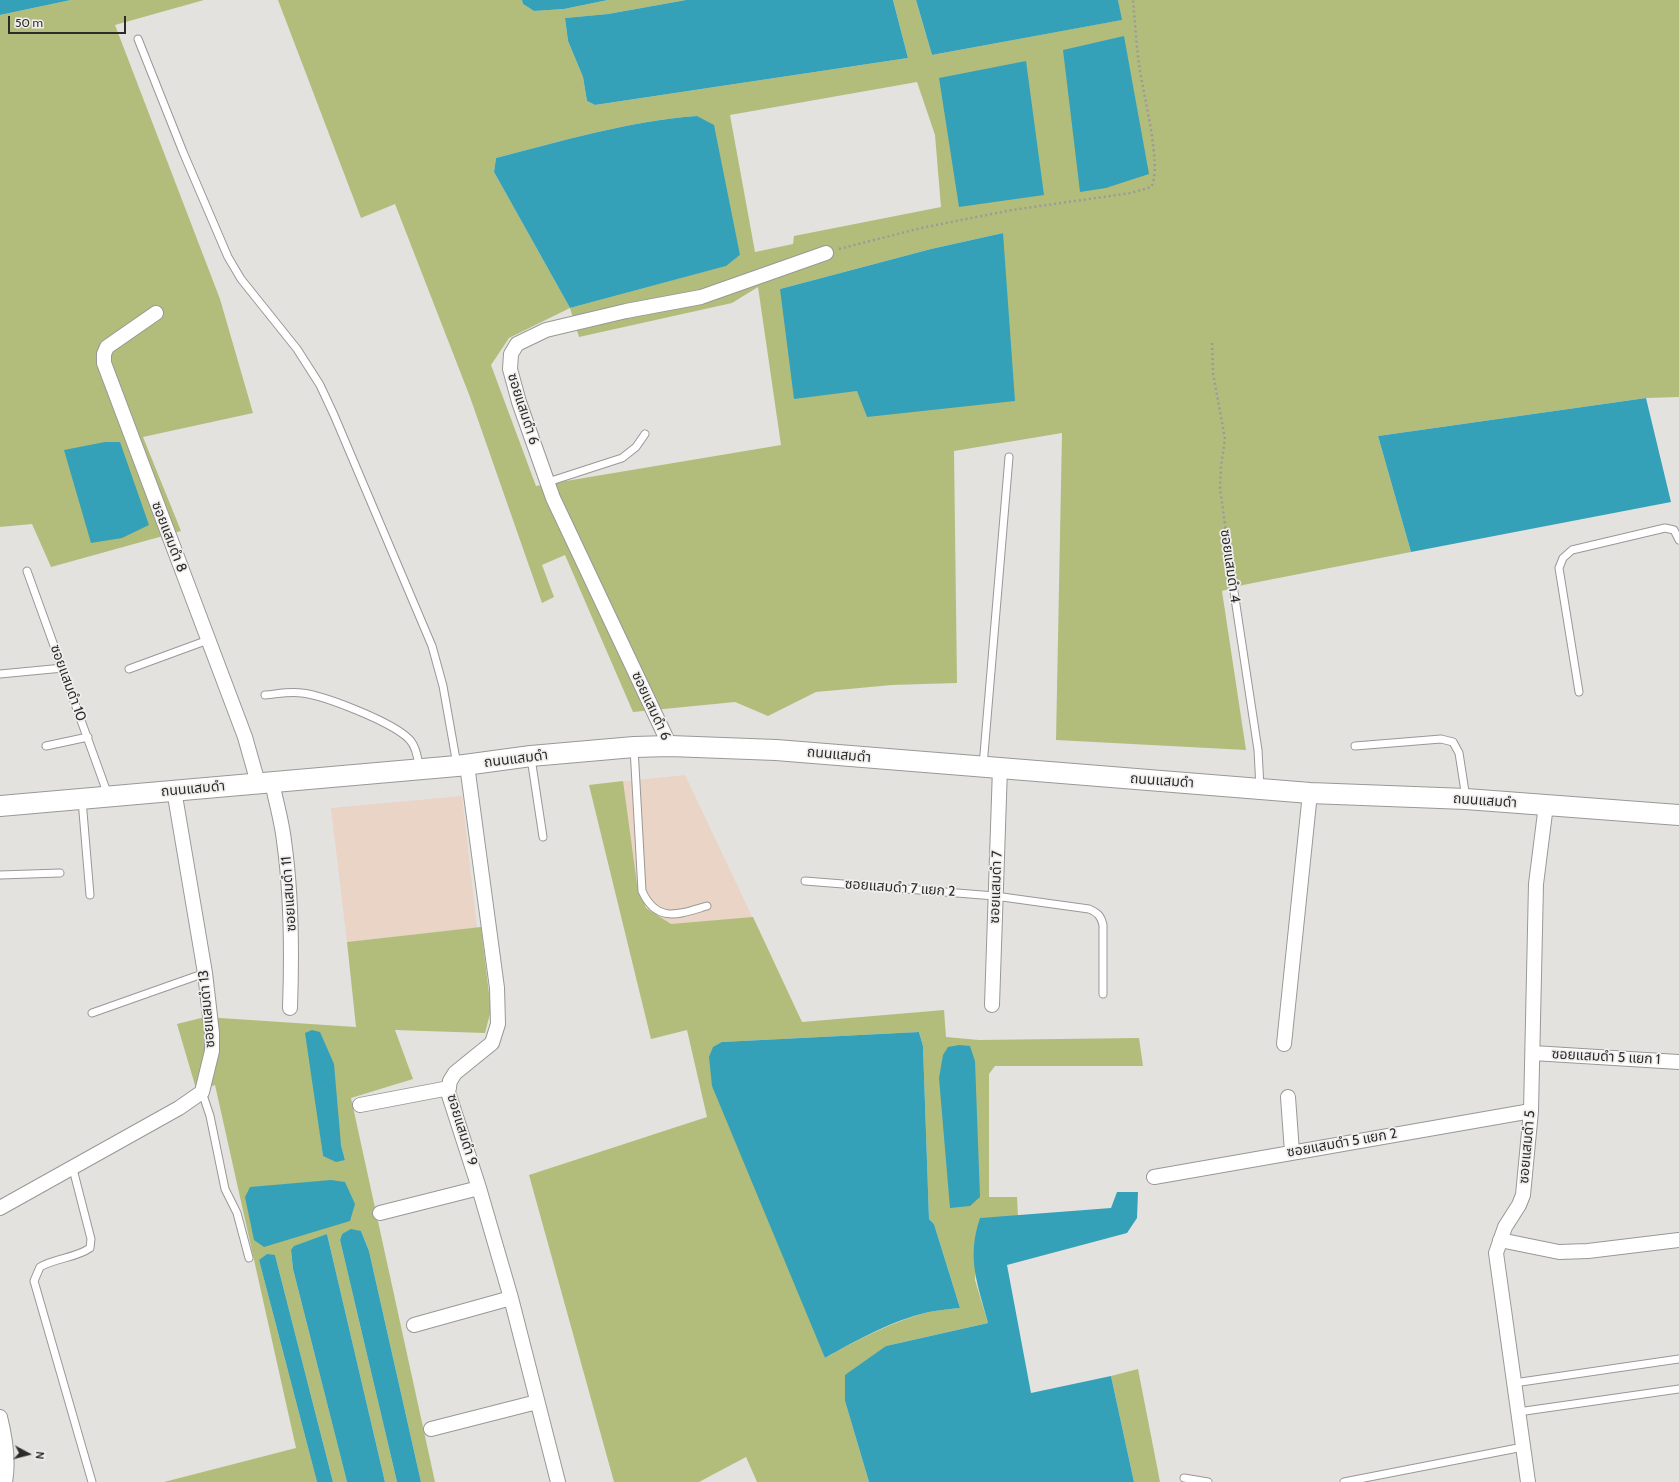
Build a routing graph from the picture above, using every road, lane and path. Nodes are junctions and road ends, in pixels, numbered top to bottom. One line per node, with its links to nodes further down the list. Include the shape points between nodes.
1 (1133, 0): 3 (path, via 1139,64 1156,174 1151,186 1131,193 1012,210)
2 (138, 38): 24 (lane, via 228,257 241,279 297,349 320,385 334,415 432,646)
3 (826, 252): 8 (street, ซอยแสมดำ 6, via 701,297 546,330 517,344 511,354 510,368 519,402)
4 (156, 313): 12 (street, ซอยแสมดำ 8, via 107,347 104,363)
5 (1212, 343): 11 (path, ซอยแสมดำ 4, via 1213,373 1225,439 1220,488)
6 (645, 434): 8 (lane, via 636,447 622,458)
7 (1009, 457): 25 (lane)
8 (548, 482): 20 (street, ซอยแสมดำ 6)
9 (1679, 540): 16 (lane, via 1674,530 1665,528 1572,550 1563,558 1559,568)
10 (28, 571): 13 (lane, ซอยแสมดำ 10)
11 (1231, 572): 28 (lane, ซอยแสมดำ 4, via 1258,750)
12 (208, 640): 14 (lane); 27 (street, ซอยแสมดำ 8)
13 (64, 668): 15 (lane); 18 (lane, ซอยแสมดำ 10)
14 (129, 669)
15 (0, 674)
16 (1578, 692)
17 (265, 695): 26 (lane, via 300,692 323,697 394,728 410,740 417,754)
18 (88, 737): 19 (lane); 31 (lane, ซอยแสมดำ 10)
19 (46, 746)
20 (670, 746): 22 (street, ถนนแสมดำ); 25 (street, ถนนแสมดำ, via 776,750)
21 (1354, 746): 33 (lane, via 1441,739 1453,742 1459,752)
22 (634, 747): 23 (street, ถนนแสมดำ); 43 (lane, via 642,891 647,903 656,910 670,915)
23 (531, 756): 24 (street, ถนนแสมดำ); 37 (lane)
24 (462, 765): 26 (street, ถนนแสมดำ); 52 (street, ซอยแสมดำ 9, via 497,988 498,1024 492,1043 454,1073)
25 (992, 768): 28 (street, ถนนแสมดำ); 42 (street, ซอยแสมดำ 7)
26 (420, 769): 27 (street, ถนนแสมดำ)
27 (265, 782): 29 (street, ถนนแสมดำ); 47 (street, ซอยแสมดำ 11, via 284,840 292,937)
28 (1260, 789): 30 (street, ถนนแสมดำ)
29 (174, 790): 31 (street, ถนนแสมดำ); 44 (street, ซอยแสมดำ 13)
30 (1310, 794): 33 (street, ถนนแสมดำ); 49 (street)
31 (108, 795): 32 (street, ถนนแสมดำ)
32 (82, 798): 35 (street, ถนนแสมดำ); 41 (lane)
33 (1466, 799): 34 (street, ถนนแสมดำ)
34 (1546, 805): 36 (street, ถนนแสมดำ); 50 (street, ซอยแสมดำ 5, via 1536,884)
35 (0, 806)
36 (1679, 815)
37 (543, 836)
38 (60, 873): 39 (lane)
39 (0, 874)
40 (805, 881): 42 (lane, ซอยแสมดำ 7 แยก 2)
41 (90, 895)
42 (995, 896): 45 (lane, ซอยแสมดำ 7 แยก 2, via 1089,909 1098,913 1103,925); 46 (street, ซอยแสมดำ 7)
43 (707, 906)
44 (205, 973): 48 (lane); 53 (street, ซอยแสมดำ 13, via 212,1051)
45 (1102, 994)
46 (992, 1006)
47 (290, 1008)
48 (92, 1013)
49 (1284, 1044)
50 (1533, 1053): 51 (street, ซอยแสมดำ 5 แยก 1); 56 (street, ซอยแสมดำ 5)
51 (1679, 1062)
52 (449, 1088): 55 (street); 60 (street, ซอยแสมดำ 9, via 461,1134)
53 (202, 1092): 58 (street); 65 (lane, via 210,1116 225,1189 237,1213)
54 (1288, 1097): 57 (street)
55 (360, 1105)
56 (1531, 1111): 57 (street, ซอยแสมดำ 5 แยก 2); 63 (street, ซอยแสมดำ 5, via 1523,1195)
57 (1292, 1152): 59 (street, ซอยแสมดำ 5 แยก 2)
58 (73, 1169): 61 (street); 78 (lane, via 91,1239 90,1248 85,1252 40,1266 34,1280)
59 (1154, 1177)
60 (480, 1188): 62 (street); 66 (street, ซอยแสมดำ 9)
61 (0, 1208)
62 (380, 1214)
63 (1500, 1240): 64 (street, via 1559,1252 1596,1251); 69 (street, ซอยแสมดำ 5, via 1496,1253)
64 (1679, 1240)
65 (249, 1258)
66 (511, 1298): 67 (street); 71 (street, ซอยแสมดำ 9)
67 (414, 1324)
68 (1679, 1359): 69 (lane)
69 (1514, 1383): 72 (street, ซอยแสมดำ 5)
70 (1679, 1389): 72 (lane)
71 (537, 1402): 74 (street); 79 (street, ซอยแสมดำ 9)
72 (1518, 1412): 75 (street, ซอยแสมดำ 5)
73 (0, 1417): 77 (street, via 7,1473)
74 (431, 1429)
75 (1523, 1447): 81 (lane); 82 (street, ซอยแสมดำ 5)
76 (1184, 1478): 80 (lane)
77 (5, 1482)
78 (92, 1482)
79 (558, 1482)
80 (1208, 1482)
81 (1344, 1482)
82 (1528, 1482)

